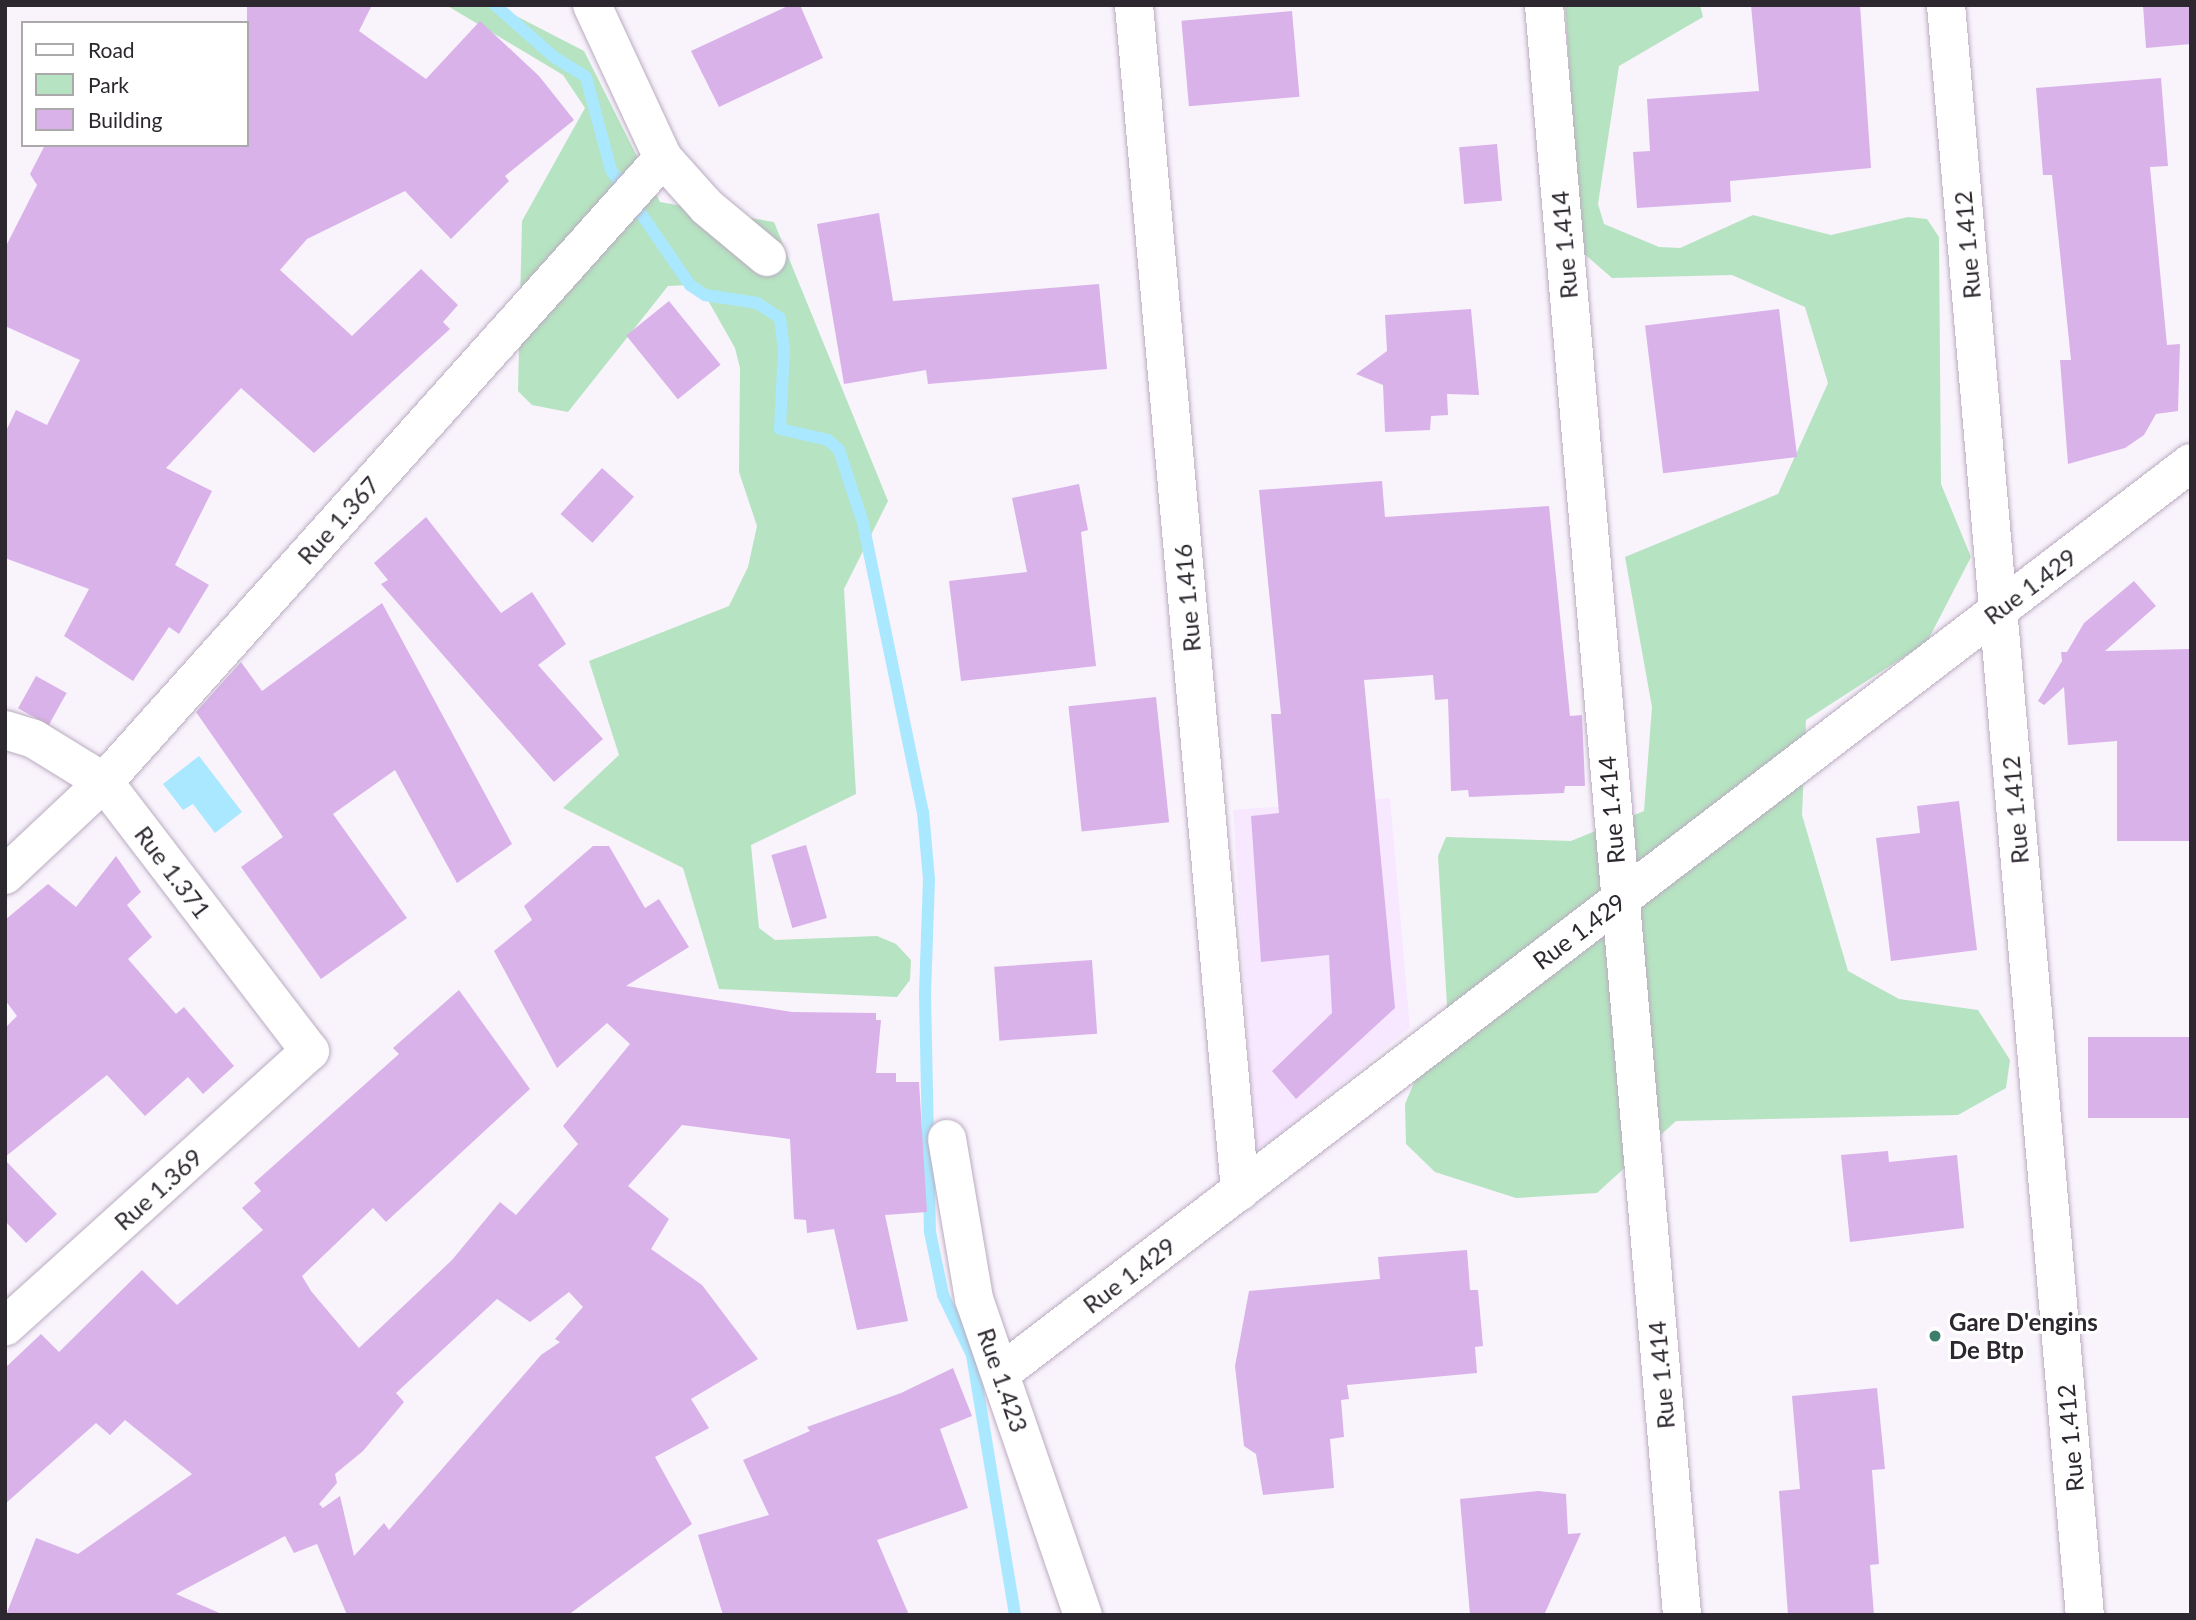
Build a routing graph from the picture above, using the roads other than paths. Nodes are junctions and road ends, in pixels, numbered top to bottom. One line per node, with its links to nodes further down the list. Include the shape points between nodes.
1 (592, 5): 5 (street)
2 (1134, 5): 15 (street, Rue 1.416)
3 (1544, 5): 12 (street, Rue 1.414)
4 (1946, 5): 8 (street, Rue 1.412)
5 (663, 158): 6 (street, via 707,207); 10 (street, Rue 1.367)
6 (767, 257)
7 (2191, 463): 8 (street, Rue 1.429)
8 (1998, 610): 12 (street, Rue 1.429); 20 (street, Rue 1.412)
9 (5, 730): 10 (street, Rue 1.371, via 34,739)
10 (104, 782): 11 (street, Rue 1.367); 13 (street, Rue 1.371)
11 (5, 875)
12 (1618, 901): 15 (street, Rue 1.429); 19 (street, Rue 1.414)
13 (310, 1051): 16 (street, Rue 1.369)
14 (947, 1139): 17 (street, Rue 1.423, via 974,1299)
15 (1240, 1191): 17 (street, Rue 1.429)
16 (5, 1327)
17 (1001, 1373): 18 (street, Rue 1.423)
18 (1083, 1615)
19 (1682, 1615)
20 (2085, 1615)

